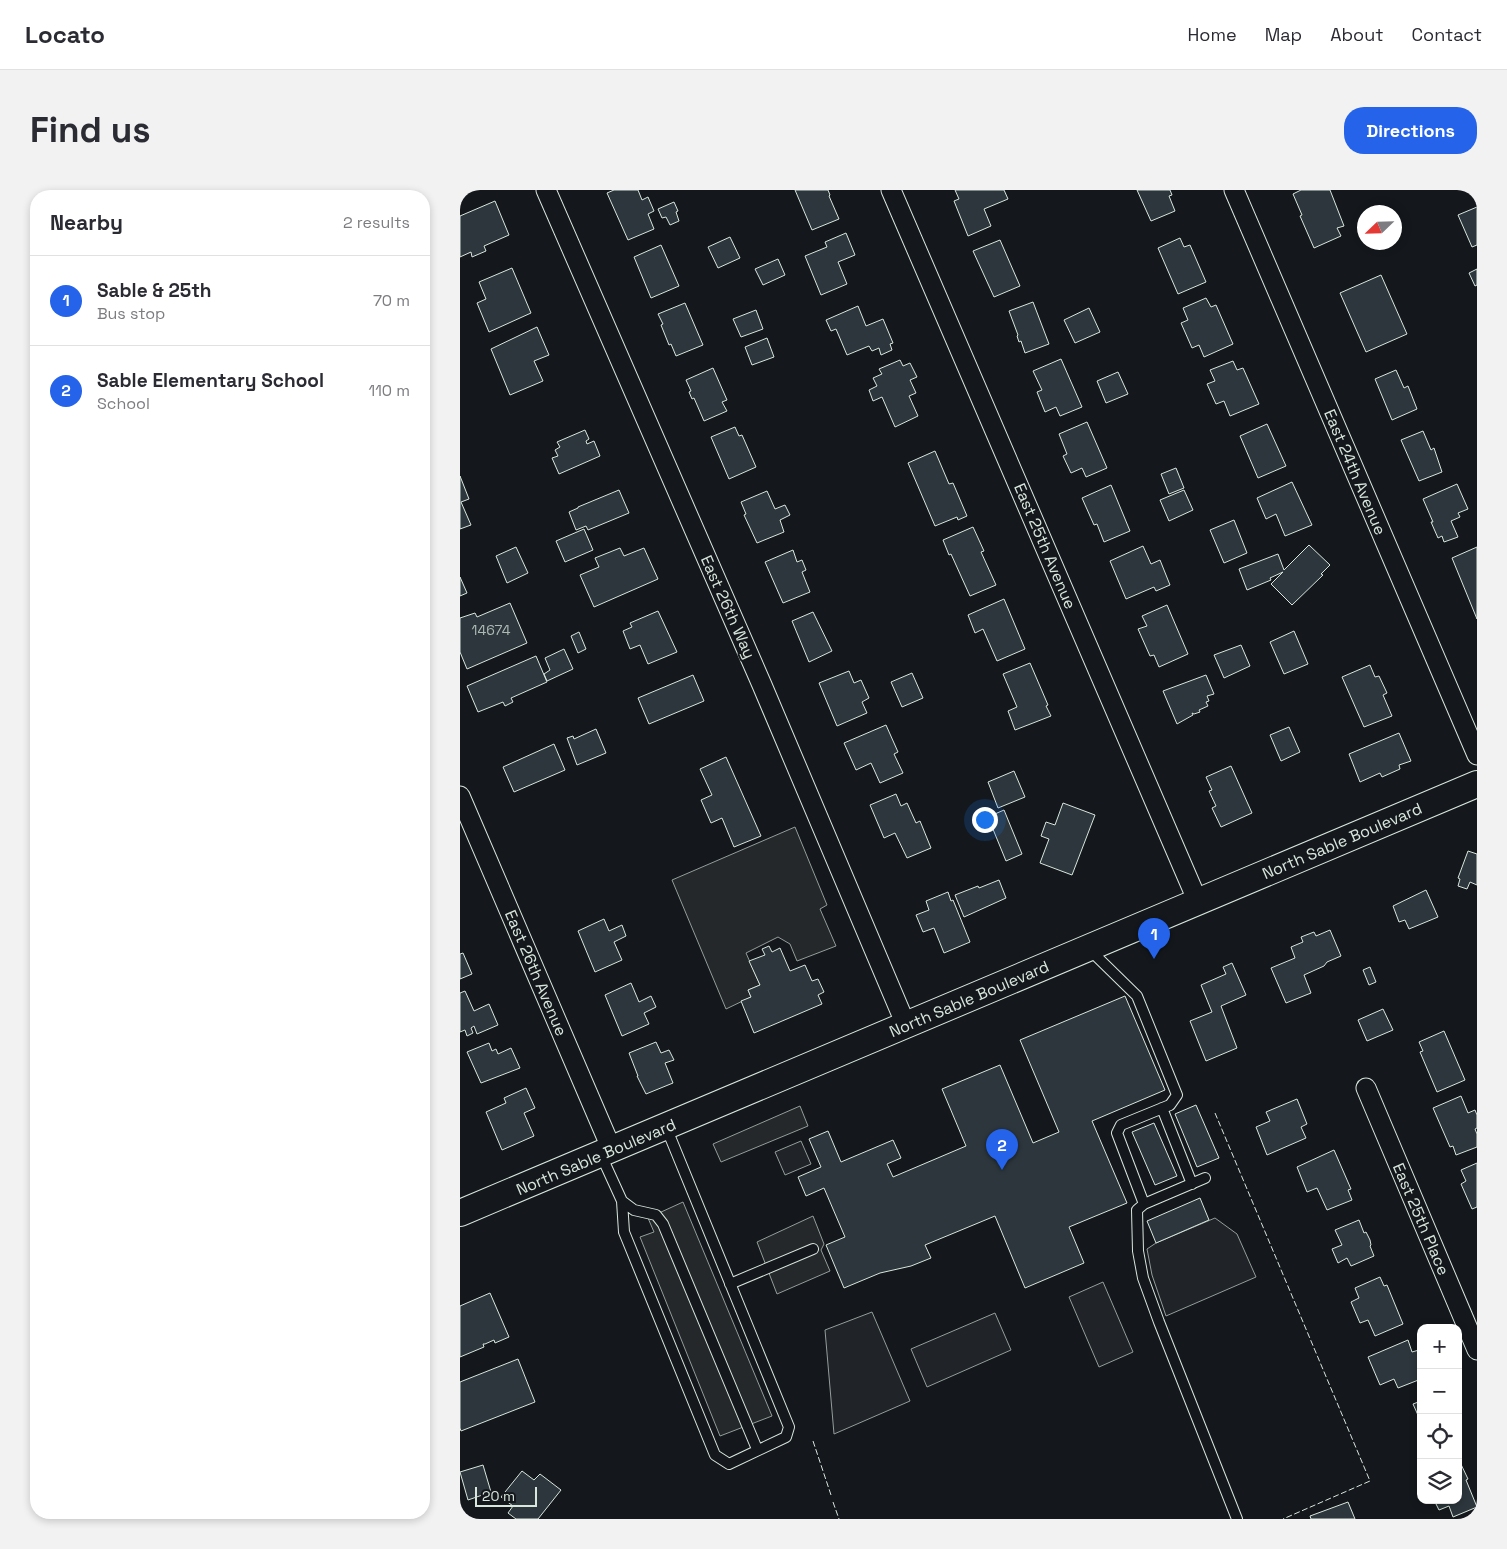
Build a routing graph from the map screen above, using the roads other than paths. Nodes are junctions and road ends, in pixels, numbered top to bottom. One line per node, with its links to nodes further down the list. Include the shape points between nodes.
1 (546, 190): 10 (street, East 26th Way)
2 (892, 190): 8 (street, East 25th Avenue)
3 (1234, 190): 4 (street, East 24th Avenue)
4 (1477, 755)
5 (1477, 784): 8 (street, North Sable Boulevard)
6 (460, 796): 7 (street, East 26th Avenue)
7 (465, 824): 14 (street, East 26th Avenue)
8 (1198, 902): 9 (street, North Sable Boulevard)
9 (1087, 948): 10 (street, North Sable Boulevard); 12 (lane, via 1137,996 1177,1094 1170,1104)
10 (906, 1025): 13 (street, North Sable Boulevard)
11 (1366, 1088): 22 (street, East 25th Place)
12 (1162, 1108): 16 (lane); 18 (lane, via 1121,1126 1117,1133)
13 (666, 1127): 14 (street, North Sable Boulevard); 21 (lane)
14 (606, 1152): 17 (lane); 19 (street, North Sable Boulevard)
15 (1205, 1178): 16 (lane)
16 (1192, 1184): 18 (lane)
17 (622, 1201): 23 (lane, via 634,1210 656,1215 663,1224); 23 (lane, via 624,1232 715,1455 729,1464)
18 (1144, 1204): 24 (lane, via 1136,1210 1143,1278)
19 (460, 1213)
20 (812, 1249): 21 (lane)
21 (730, 1284): 23 (lane, via 788,1427 786,1437)
22 (1477, 1350)
23 (757, 1449)
24 (1237, 1519)

